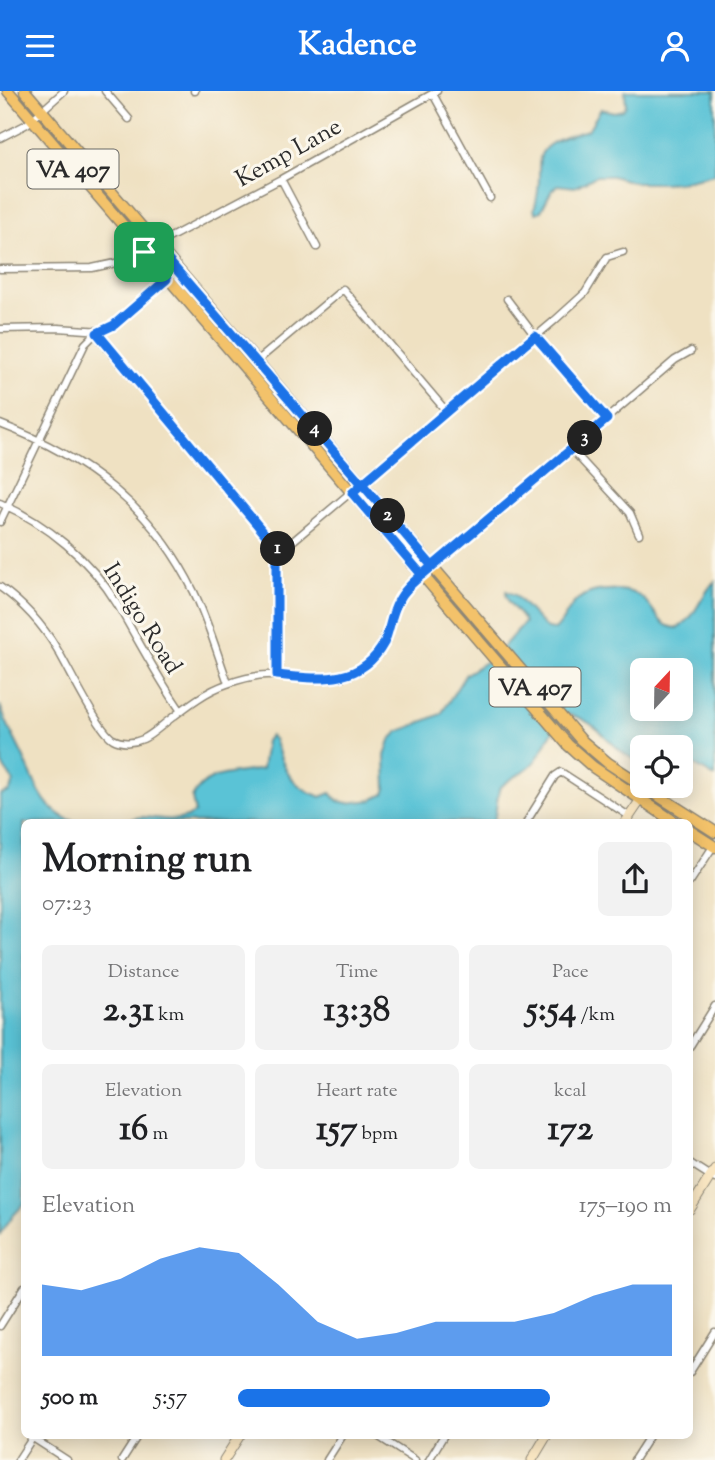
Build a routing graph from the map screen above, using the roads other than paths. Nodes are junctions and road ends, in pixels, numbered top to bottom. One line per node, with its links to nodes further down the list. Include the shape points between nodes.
1 (8, 91): 8 (main road, VA 407)
2 (25, 91): 6 (main road, VA 407)
3 (64, 91): 6 (street)
4 (105, 91): 7 (street)
5 (435, 92): 10 (street, Kemp Lane); 11 (street)
6 (41, 111): 8 (street); 12 (main road, VA 407)
7 (128, 119)
8 (32, 120): 9 (street); 14 (main road, VA 407)
9 (0, 138)
10 (281, 179): 12 (street, Kemp Lane); 13 (street)
11 (490, 198)
12 (156, 246): 14 (street, Kemp Lane); 23 (main road, VA 407)
13 (317, 247)
14 (144, 252): 16 (street, Kemp Lane, via 101,268); 17 (main road, VA 407)
15 (623, 252): 21 (street, via 607,257 585,293)
16 (0, 269)
17 (167, 279): 20 (street, via 114,325); 30 (main road, VA 407)
18 (507, 299): 21 (street)
19 (0, 329): 20 (street)
20 (97, 333): 27 (street, via 85,344); 35 (street)
21 (535, 336): 24 (street); 25 (street)
22 (691, 351): 25 (street)
23 (257, 361): 24 (street, via 343,289); 29 (main road, VA 407)
24 (447, 412): 29 (street)
25 (607, 419): 28 (street)
26 (0, 424): 27 (street)
27 (39, 440): 32 (street); 40 (street, via 110,484 153,527 195,593)
28 (572, 450): 34 (street, via 630,513); 36 (street)
29 (362, 484): 30 (street); 36 (main road, VA 407)
30 (352, 493): 35 (street); 37 (main road, VA 407)
31 (0, 503): 32 (street, Indigo Road)
32 (8, 506): 33 (street); 41 (street, Indigo Road, via 55,535 94,573)
33 (0, 522)
34 (639, 534)
35 (280, 552): 39 (street)
36 (432, 566): 37 (street); 42 (main road, VA 407, via 586,745)
37 (422, 575): 39 (street, via 398,601 384,642 363,667 331,679); 44 (main road, VA 407, via 576,753)
38 (0, 587): 41 (street, via 47,633 100,727 113,739 125,743 142,739)
39 (277, 675): 40 (street)
40 (228, 683): 41 (street)
41 (181, 711)
42 (630, 777)
43 (662, 798): 48 (main road, VA 407)
44 (640, 800): 46 (street); 47 (main road, VA 407)
45 (528, 819): 46 (street, via 561,772)
46 (627, 819)
47 (670, 819)
48 (715, 832)
49 (693, 833): 50 (main road)
50 (715, 846): 51 (street)
51 (693, 878)
52 (715, 1006): 53 (street)
53 (693, 1041)
54 (693, 1164): 55 (street)
55 (714, 1175): 56 (street)
56 (693, 1205)
57 (21, 1293): 58 (street)
58 (0, 1326)
59 (715, 1332): 60 (street)
60 (693, 1367)
61 (31, 1439): 70 (street)
62 (37, 1439): 71 (street)
63 (135, 1439): 72 (street)
64 (237, 1439): 73 (street)
65 (340, 1439): 74 (street)
66 (382, 1439): 75 (street)
67 (442, 1439): 76 (street)
68 (545, 1439): 77 (street)
69 (647, 1439): 78 (street)
70 (18, 1460)
71 (66, 1460)
72 (122, 1460)
73 (224, 1460)
74 (327, 1460)
75 (415, 1460)
76 (429, 1460)
77 (532, 1460)
78 (634, 1460)

